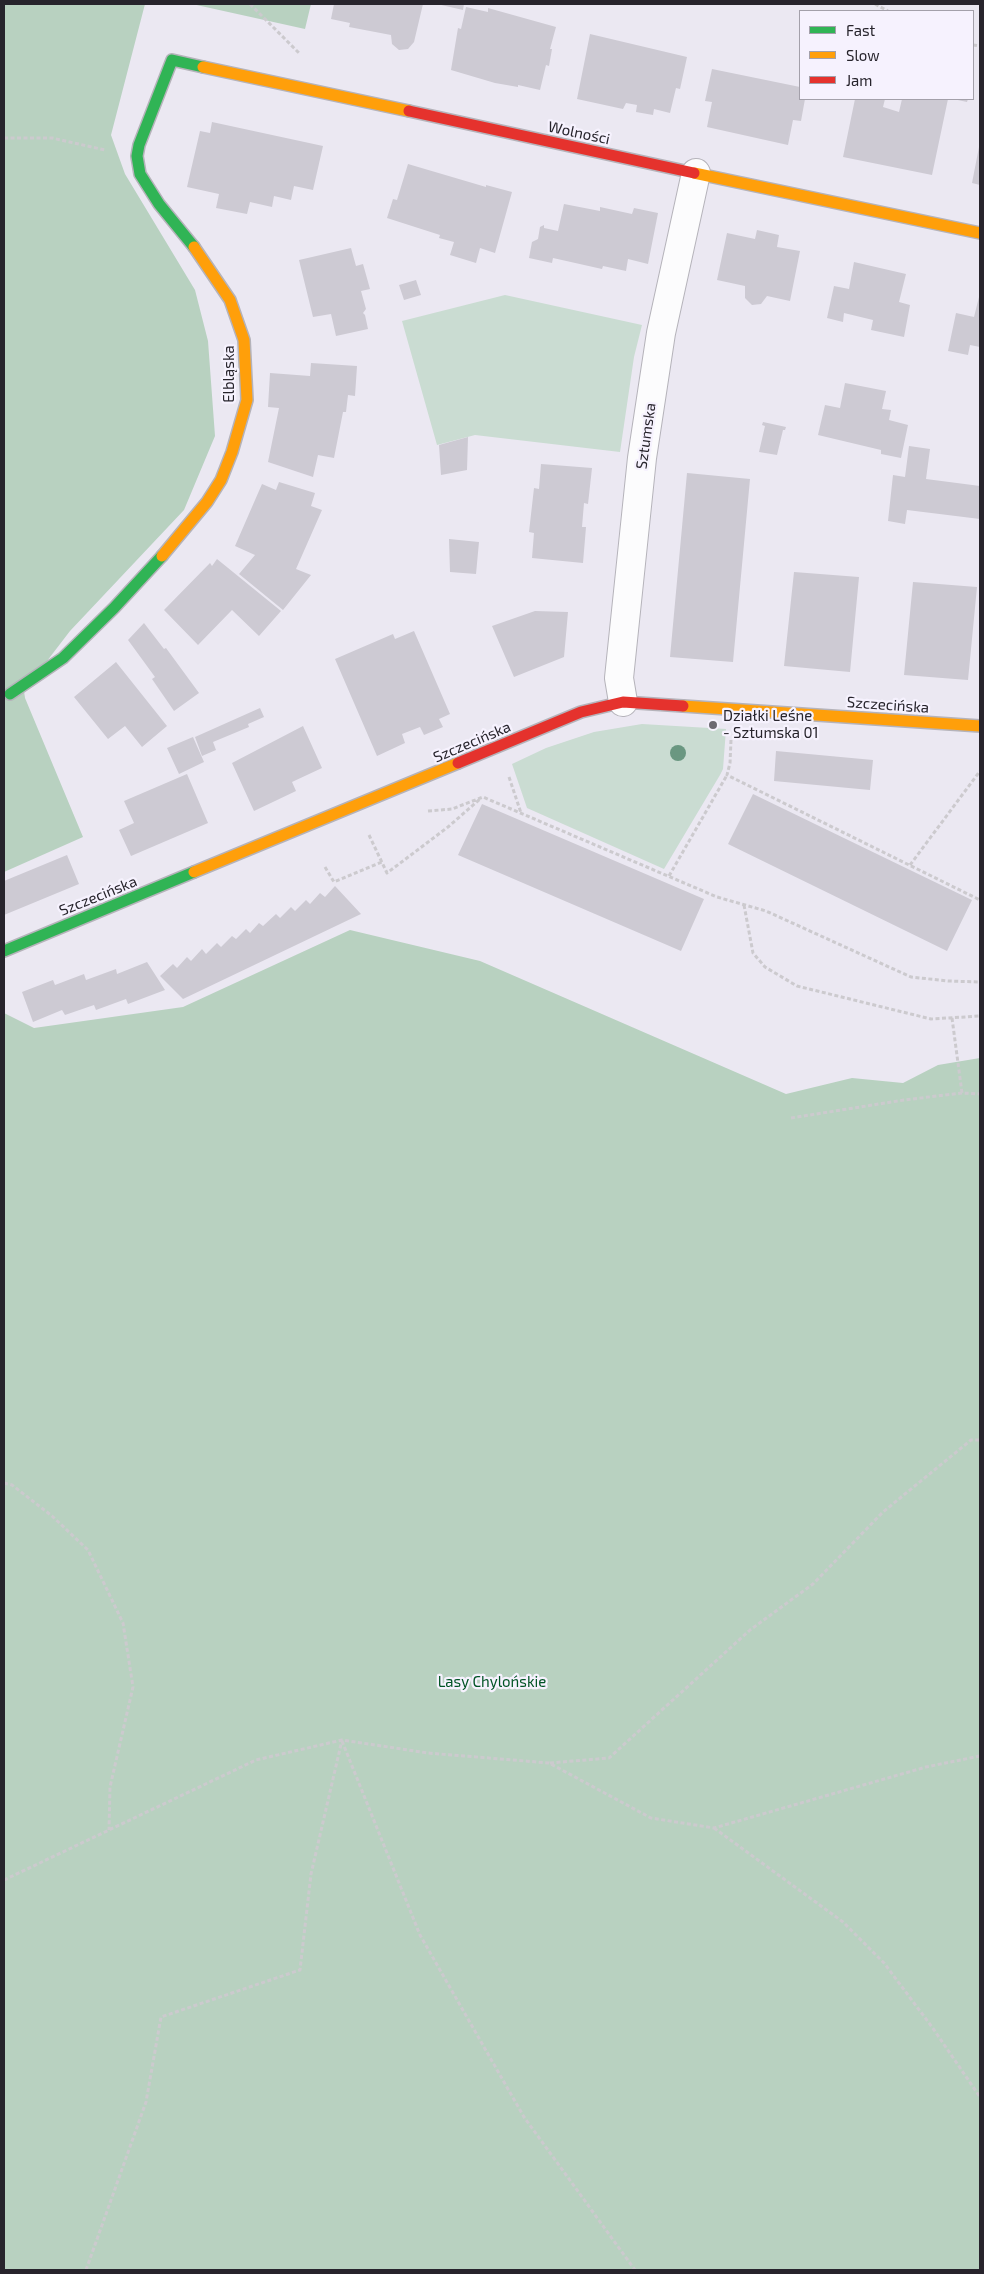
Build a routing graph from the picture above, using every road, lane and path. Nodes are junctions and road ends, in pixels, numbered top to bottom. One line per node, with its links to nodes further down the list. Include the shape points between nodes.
1 (250, 4): 4 (path)
2 (875, 4): 3 (path)
3 (886, 10)
4 (303, 57)
5 (4, 138): 6 (path, via 52,138)
6 (137, 156): 7 (street, Wolności, via 172,60); 9 (street, Elbląska, via 140,174 159,204 195,248 230,300 244,340 246,400 232,452 221,480 207,502 168,550 63,658)
7 (696, 173): 8 (street, Wolności); 10 (street, Sztumska, via 661,333 642,458 619,678)
8 (980, 233)
9 (10, 694)
10 (623, 702): 11 (street, Szczecińska); 26 (street, Szczecińska, via 580,712 471,760)
11 (980, 726)
12 (731, 736): 15 (path)
13 (980, 771): 21 (path)
14 (507, 772): 18 (path)
15 (727, 775): 21 (path); 23 (path)
16 (482, 797): 17 (path, via 452,809); 18 (path); 20 (path, via 387,873)
17 (424, 810)
18 (522, 814): 23 (path)
19 (371, 840): 20 (path)
20 (382, 862): 22 (path, via 334,882)
21 (910, 865): 24 (path)
22 (324, 867)
23 (669, 877): 25 (path)
24 (980, 900)
25 (744, 905): 27 (path, via 766,911 911,976 948,982); 29 (path, via 753,954 765,967 797,986 931,1019)
26 (4, 951)
27 (980, 982)
28 (980, 1016): 29 (path)
29 (952, 1018): 30 (path)
30 (962, 1093): 31 (path); 32 (path)
31 (980, 1094)
32 (791, 1118)
33 (980, 1440): 37 (path, via 971,1440 883,1512 813,1584 750,1630 609,1758)
34 (4, 1483): 39 (path, via 12,1485 52,1516 88,1550 123,1623 133,1687 110,1787)
35 (342, 1740): 37 (path, via 428,1753); 39 (path, via 256,1760); 42 (path, via 311,1874 300,1970 161,2017 146,2102); 43 (path, via 420,1935 524,2116)
36 (980, 1756): 38 (path, via 926,1767)
37 (549, 1763): 38 (path, via 651,1818)
38 (714, 1828): 41 (path, via 843,1922 884,1963)
39 (109, 1830): 40 (path)
40 (4, 1880)
41 (980, 2097)
42 (86, 2270)
43 (635, 2270)

